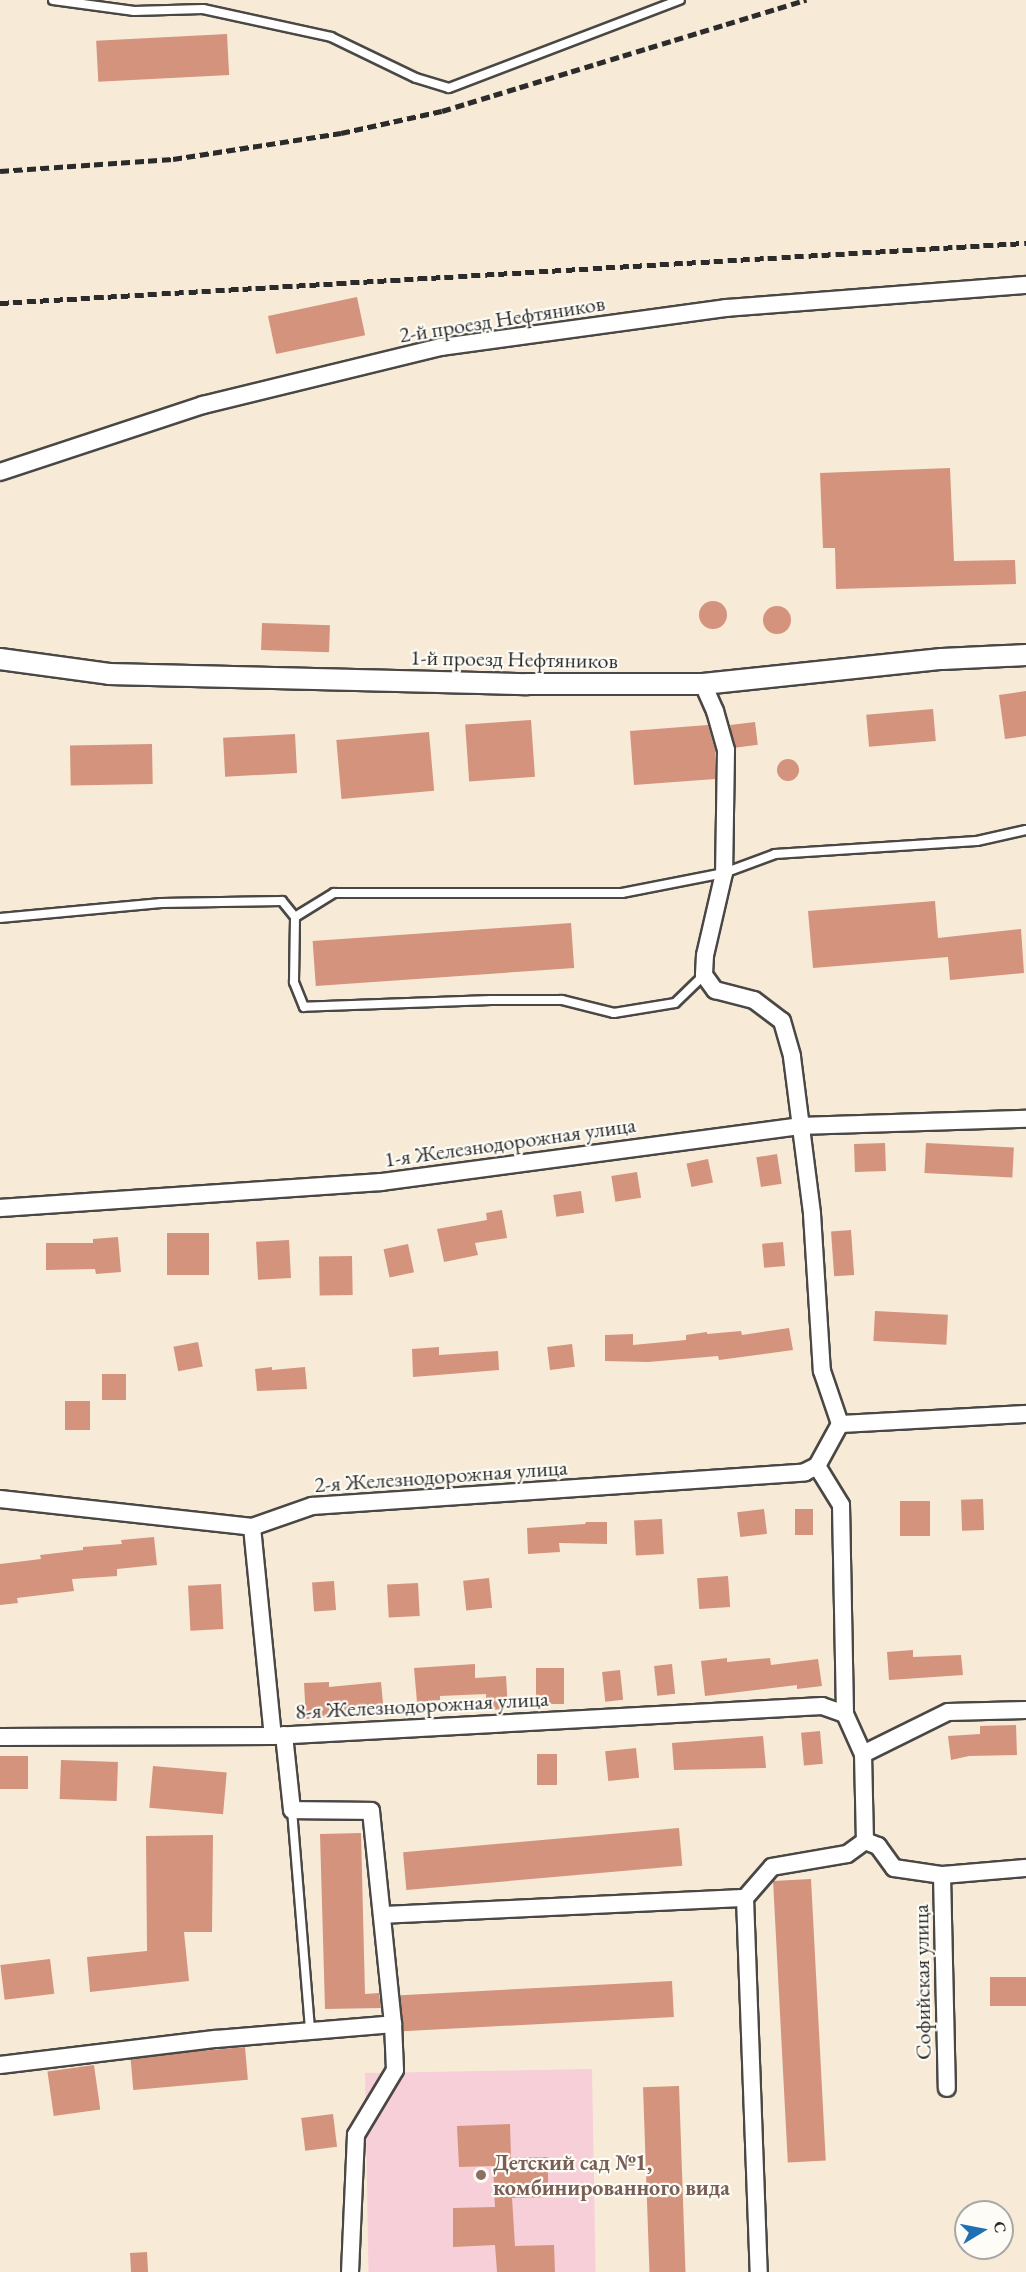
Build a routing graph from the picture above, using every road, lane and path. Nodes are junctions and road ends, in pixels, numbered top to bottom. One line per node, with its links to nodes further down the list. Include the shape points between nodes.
1 (53, 0): 2 (lane, via 134,11 203,9 296,29 331,37 416,78 449,88)
2 (681, 0)
3 (1026, 285): 4 (street, 2-й проезд Нефтяников, via 726,308 441,347 204,405)
4 (0, 472)
5 (1026, 655): 7 (street, 1-й проезд Нефтяников, via 942,659)
6 (0, 659): 7 (street, 1-й проезд Нефтяников, via 109,674)
7 (703, 684): 9 (street, via 726,750)
8 (1026, 830): 9 (lane, via 976,841 775,854)
9 (724, 873): 10 (lane, via 622,893 334,893); 12 (street)
10 (295, 917): 11 (lane, via 282,902 161,903); 12 (lane, via 294,982 304,1007 562,1000 614,1013 675,1003)
11 (0, 918)
12 (704, 975): 14 (street, via 715,990 754,1000 782,1021 792,1058)
13 (1026, 1119): 14 (street, 1-я Железнодорожная улица)
14 (799, 1125): 15 (street, 1-я Железнодорожная улица, via 381,1182); 17 (street, via 812,1214 822,1371)
15 (0, 1208)
16 (1026, 1414): 17 (street)
17 (840, 1424): 18 (street)
18 (817, 1466): 20 (street, 2-я Железнодорожная улица, via 805,1472 312,1506); 22 (street, via 842,1505)
19 (0, 1499): 20 (street, 2-я Железнодорожная улица)
20 (252, 1527): 23 (street)
21 (1026, 1710): 25 (street, via 948,1712)
22 (845, 1714): 23 (street, 8-я Железнодорожная улица, via 822,1706); 25 (street)
23 (279, 1736): 24 (street, 8-я Железнодорожная улица); 26 (street)
24 (0, 1737)
25 (863, 1754): 27 (street)
26 (292, 1810): 31 (street, via 371,1811); 33 (lane)
27 (865, 1841): 29 (street, via 879,1846 894,1868); 30 (street, via 847,1854 772,1867)
28 (1026, 1869): 29 (street)
29 (942, 1875): 35 (street, Софийская улица)
30 (745, 1898): 31 (street); 37 (street)
31 (382, 1915): 32 (street)
32 (393, 2024): 33 (street); 36 (street, via 394,2070 356,2135)
33 (310, 2031): 34 (street)
34 (0, 2065)
35 (947, 2088)
36 (350, 2272)
37 (759, 2272)

